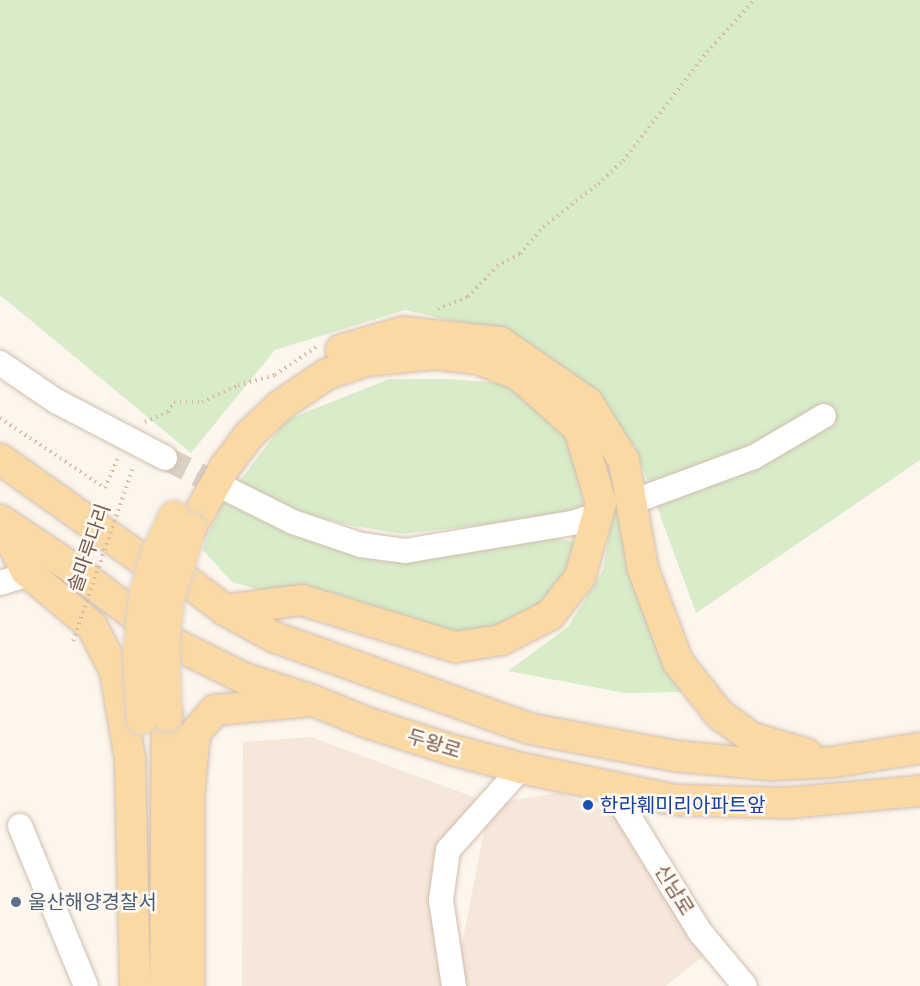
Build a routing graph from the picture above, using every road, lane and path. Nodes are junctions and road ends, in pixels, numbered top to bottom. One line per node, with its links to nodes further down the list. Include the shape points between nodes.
1 (754, 0): 2 (path, via 707,52 622,161 543,227 520,254 497,266 468,297)
2 (429, 312)
3 (320, 345): 7 (path, via 301,354 275,375 238,385 202,402 174,402 168,412 136,426)
4 (0, 363): 7 (street, via 56,401)
5 (824, 416): 11 (street, via 754,457)
6 (0, 418): 18 (path, 솔마루다리, bridge, via 105,488 118,457 134,465)
7 (126, 437): 8 (street)
8 (165, 458)
9 (0, 459): 17 (main road, via 140,558 184,579)
10 (227, 489): 12 (street, via 293,522 361,545 405,550)
11 (643, 498)
12 (584, 519)
13 (0, 520): 15 (main road); 19 (main road, 두왕로, via 167,640 244,678)
14 (183, 522): 17 (main road, via 248,436 280,405 327,374 366,361 435,354 478,359 519,375 579,429 601,504 580,577 550,615 501,640 455,647 301,600); 20 (main road, bridge); 22 (main road, via 208,457 267,398 311,363 349,347 403,332 500,342 588,403 624,461 643,569 678,662 719,714 752,738)
15 (30, 574): 16 (street); 28 (main road, via 92,626 115,671 130,759)
16 (0, 583)
17 (225, 610): 22 (main road, via 274,637 531,729 675,756 772,765)
18 (73, 640)
19 (314, 701): 23 (main road, 두왕로, via 368,723); 31 (main road, via 215,710 195,733 189,795)
20 (154, 717): 29 (main road, via 147,799); 30 (main road)
21 (920, 748): 22 (main road)
22 (833, 762)
23 (521, 768): 24 (main road, 두왕로); 32 (street, via 448,850 441,900)
24 (612, 789): 25 (main road, 두왕로, via 675,800 787,804); 33 (street, 신남로, via 700,932)
25 (920, 791)
26 (21, 826): 27 (street)
27 (86, 986)
28 (135, 986)
29 (151, 986)
30 (165, 986)
31 (189, 986)
32 (454, 986)
33 (745, 986)

